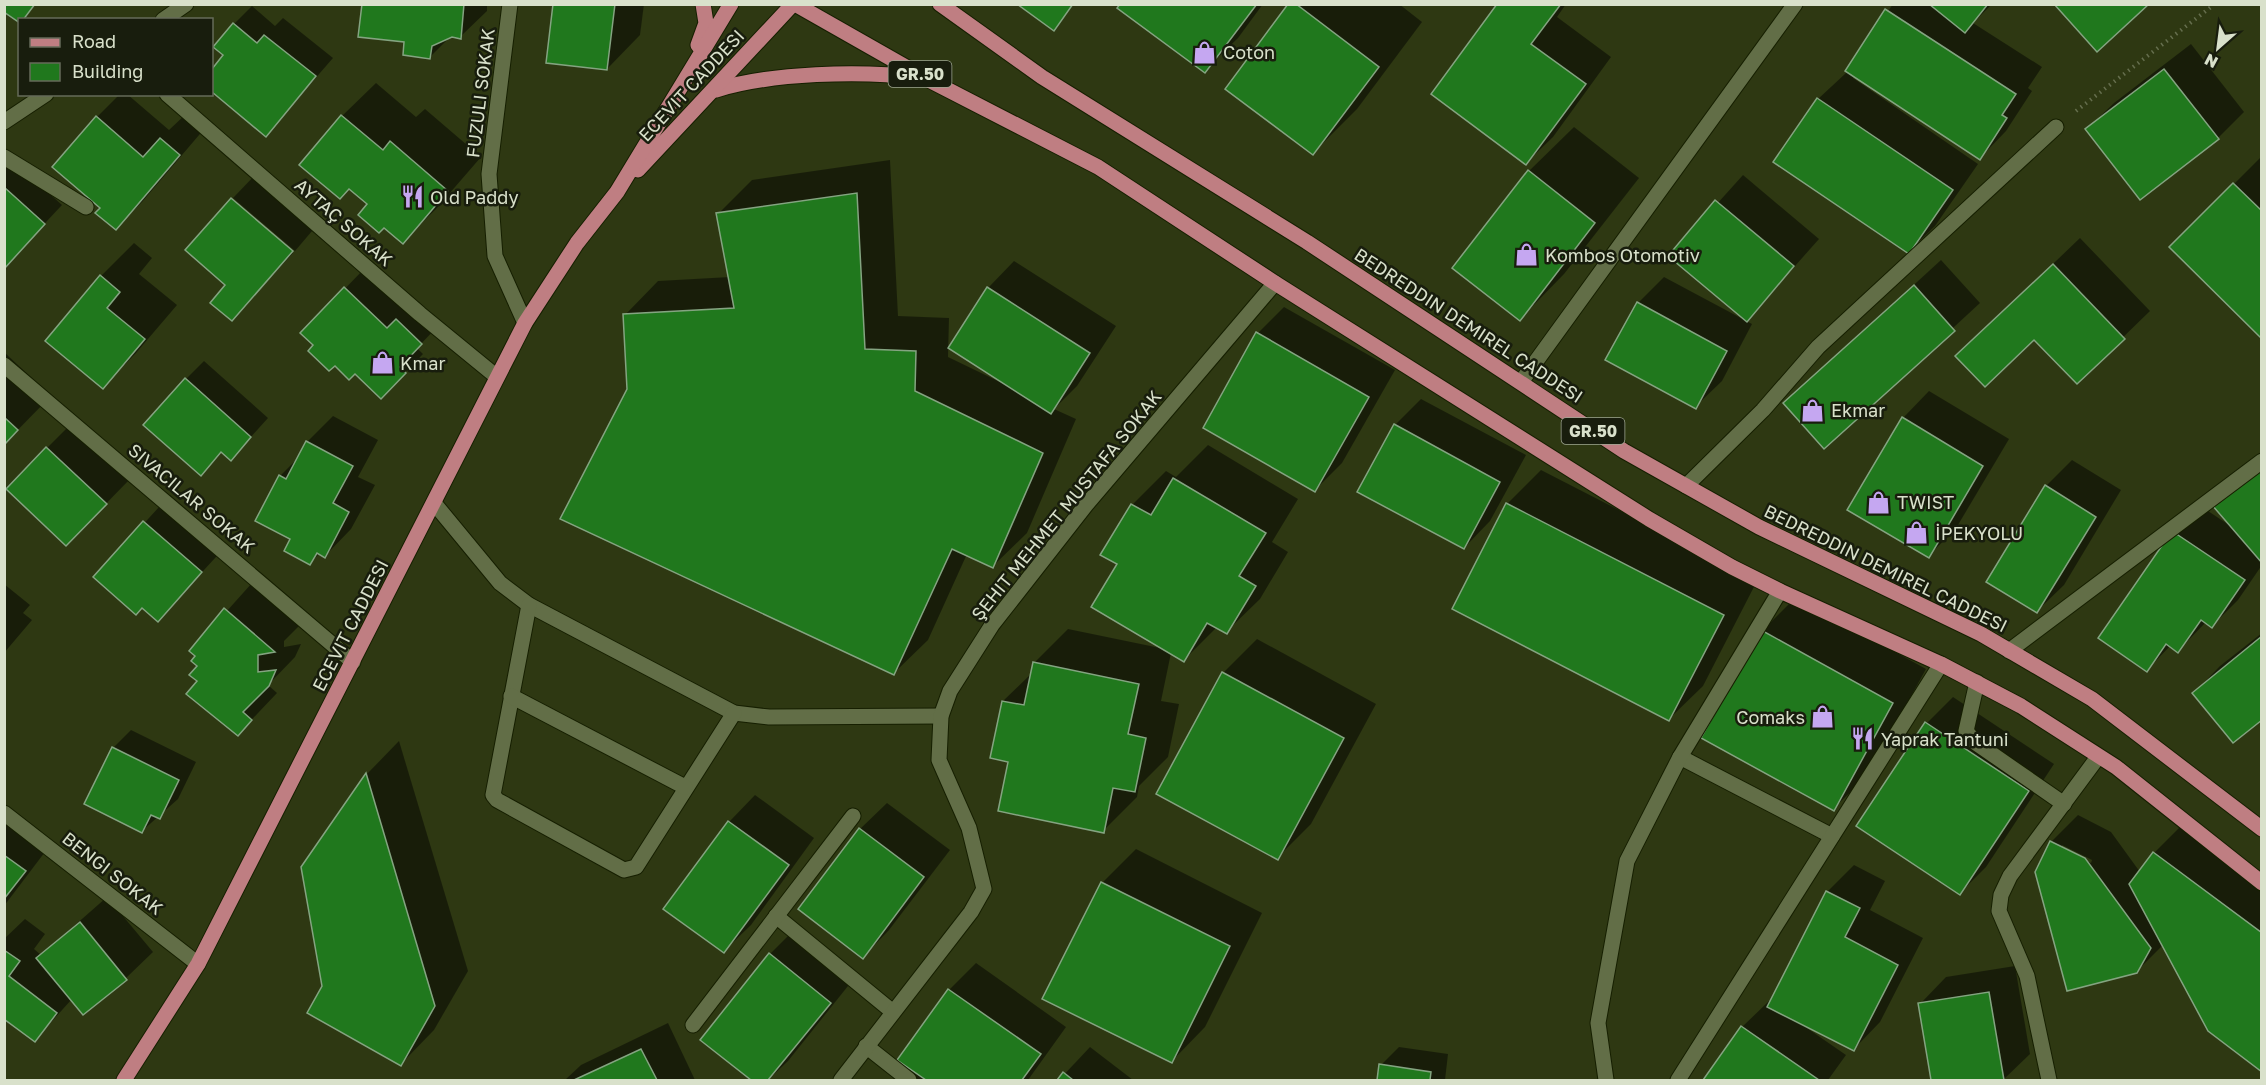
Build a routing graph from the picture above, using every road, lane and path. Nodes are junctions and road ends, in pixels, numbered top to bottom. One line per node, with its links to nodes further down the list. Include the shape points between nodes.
1 (186, 4): 10 (street)
2 (510, 4): 23 (street, FUZULI SOKAK, via 489,174 495,256)
3 (703, 4): 12 (main road, via 706,23)
4 (731, 4): 12 (main road, ECEVIT CADDESI)
5 (794, 4): 13 (main road, GR.50); 14 (main road, ECEVIT CADDESI)
6 (940, 4): 11 (main road, BEDREDDIN DEMIREL CADDESI / GR.50)
7 (949, 4): 11 (main road)
8 (1795, 4): 26 (street)
9 (2211, 7): 18 (path)
10 (165, 18)
11 (964, 20): 26 (main road, BEDREDDIN DEMIREL CADDESI / GR.50, via 1042,77 1307,242)
12 (688, 70): 20 (main road, ECEVIT CADDESI)
13 (927, 79): 14 (main road, via 880,74 780,78); 22 (main road, GR.50, via 1098,167)
14 (713, 91): 20 (main road, ECEVIT CADDESI)
15 (43, 96): 17 (street)
16 (169, 96): 25 (street, AYTAÇ SOKAK)
17 (4, 122)
18 (2056, 128): 28 (street, via 1818,347 1763,410)
19 (4, 157): 21 (street)
20 (617, 192): 23 (main road, ECEVIT CADDESI, via 577,243)
21 (86, 207)
22 (1275, 283): 30 (main road, GR.50, via 1649,519); 38 (street, ŞEHIT MEHMET MUSTAFA SOKAK, via 1086,505 992,625 950,691)
23 (525, 323): 25 (main road, ECEVIT CADDESI)
24 (4, 365): 33 (street)
25 (497, 377): 29 (main road, ECEVIT CADDESI)
26 (1521, 382): 28 (main road, BEDREDDIN DEMIREL CADDESI / GR.50, via 1624,451)
27 (2262, 461): 32 (street)
28 (1686, 486): 32 (main road, BEDREDDIN DEMIREL CADDESI / GR.50, via 1759,527)
29 (434, 503): 31 (street, via 500,583); 33 (main road, ECEVIT CADDESI)
30 (1780, 591): 34 (main road, GR.50); 39 (street)
31 (529, 604): 36 (street); 37 (street)
32 (2009, 651): 45 (main road, BEDREDDIN DEMIREL CADDESI / GR.50, via 2092,699)
33 (353, 662): 49 (main road, ECEVIT CADDESI)
34 (1941, 664): 35 (main road, GR.50); 46 (street)
35 (1977, 682): 40 (main road, GR.50); 42 (street, via 1965,731 1976,743)
36 (511, 696): 41 (street); 41 (street, via 492,795 624,870 636,867)
37 (734, 713): 38 (street, via 769,717); 41 (street)
38 (941, 717): 50 (street, ŞEHIT MEHMET MUSTAFA SOKAK, via 939,760 969,828 984,889 972,912)
39 (1680, 757): 46 (street); 56 (street, via 1628,861 1598,1023)
40 (2098, 757): 42 (street); 47 (main road, GR.50, via 2116,767)
41 (685, 787)
42 (2064, 804): 58 (street, via 2010,876 1999,911 2027,976)
43 (4, 813): 49 (street, BENGI SOKAK)
44 (853, 816): 48 (street)
45 (2262, 829)
46 (1832, 836): 57 (street)
47 (2262, 884)
48 (776, 916): 50 (street); 51 (street)
49 (198, 964): 53 (main road, ECEVIT CADDESI)
50 (893, 1012): 52 (street, ŞEHIT MEHMET MUSTAFA SOKAK)
51 (693, 1025)
52 (866, 1046): 54 (street, ŞEHIT MEHMET MUSTAFA SOKAK); 55 (street)
53 (124, 1080)
54 (841, 1080)
55 (909, 1080)
56 (1606, 1080)
57 (1678, 1080)
58 (2049, 1080)

